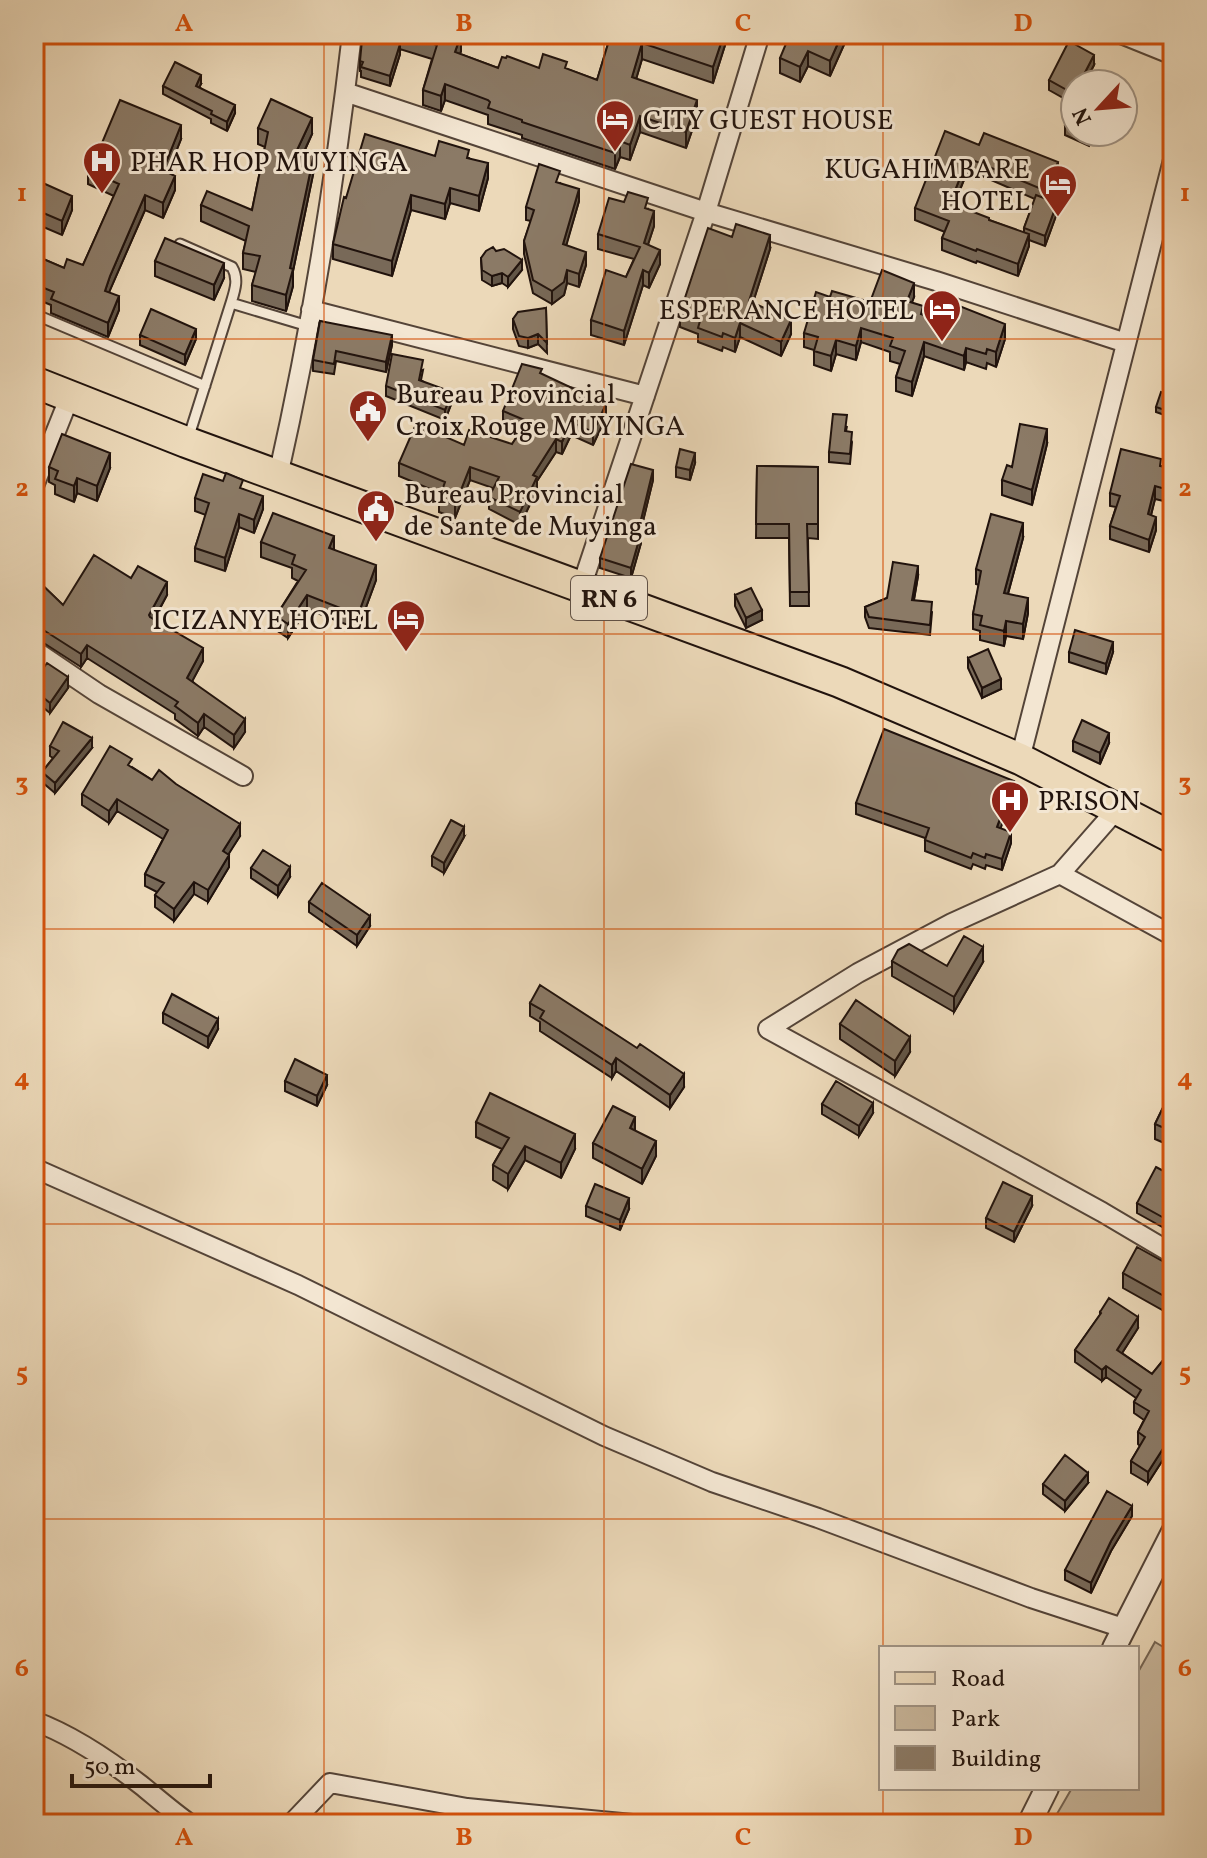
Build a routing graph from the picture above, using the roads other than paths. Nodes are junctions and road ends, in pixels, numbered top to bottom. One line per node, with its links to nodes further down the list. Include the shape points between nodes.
1 (352, 34): 5 (street)
2 (760, 34): 7 (street)
3 (1121, 34): 4 (street)
4 (1173, 55)
5 (345, 92): 7 (street); 11 (street)
6 (1173, 160): 12 (street)
7 (706, 212): 12 (street); 16 (street)
8 (180, 244): 9 (lane, via 232,267 236,283)
9 (231, 303): 11 (lane); 14 (lane)
10 (34, 314): 14 (lane)
11 (310, 318): 16 (street); 18 (street)
12 (1126, 343): 22 (street)
13 (34, 382): 15 (main road, RN 6)
14 (205, 386): 17 (lane)
15 (70, 396): 17 (main road, RN 6); 19 (street)
16 (645, 396): 20 (street)
17 (186, 442): 18 (main road, RN 6)
18 (278, 476): 20 (main road, RN 6)
19 (34, 486)
20 (581, 588): 22 (main road, RN 6, via 840,682)
21 (34, 650): 23 (street, via 99,694)
22 (1020, 759): 24 (main road, RN 6)
23 (243, 776)
24 (1117, 809): 25 (main road, RN 6); 26 (street)
25 (1173, 838)
26 (1060, 874): 27 (street); 29 (street, via 952,923 768,1029)
27 (1173, 936)
28 (34, 1168): 31 (street, via 298,1285 604,1436 712,1482 1031,1598)
29 (1173, 1254)
30 (1170, 1546): 31 (street)
31 (1118, 1638)
32 (34, 1721): 34 (street, via 97,1754)
33 (1046, 1790): 37 (street)
34 (190, 1824)
35 (291, 1824): 36 (street, via 330,1783 467,1808)
36 (632, 1824)
37 (1029, 1824)

